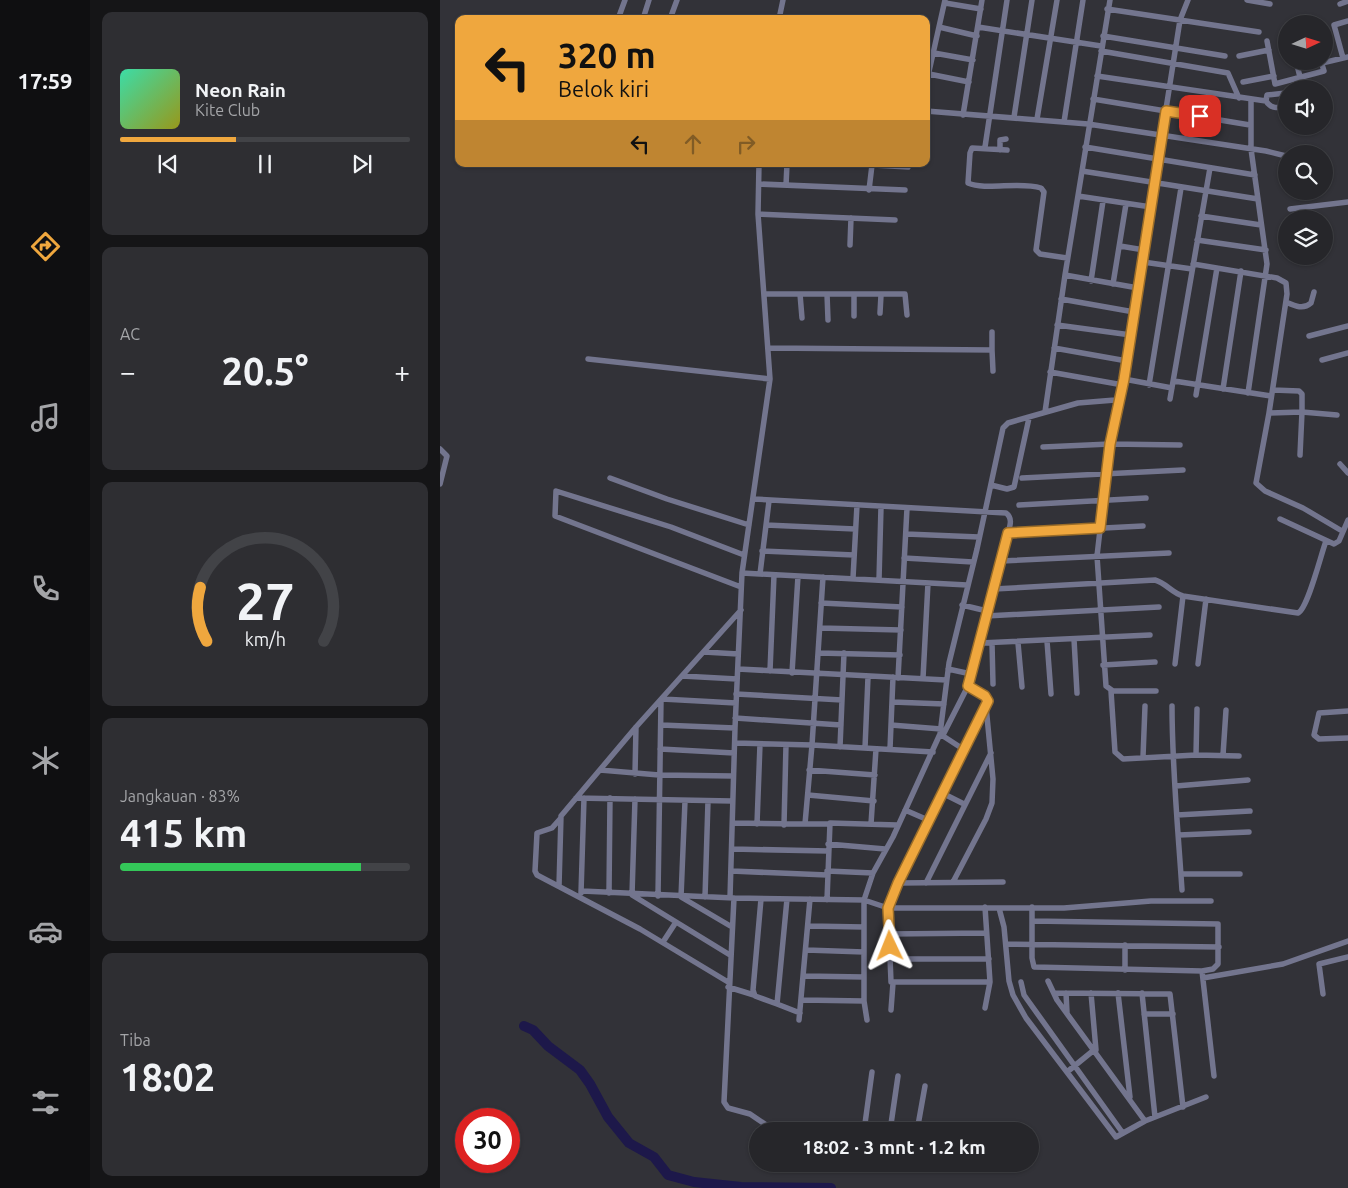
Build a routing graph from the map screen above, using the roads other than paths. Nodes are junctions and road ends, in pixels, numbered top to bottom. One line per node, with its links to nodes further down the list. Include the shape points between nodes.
1 (625, 0): 19 (street)
2 (649, 0): 20 (street)
3 (677, 0): 21 (street)
4 (783, 0): 22 (street)
5 (982, 0): 17 (street)
6 (1007, 0): 27 (street)
7 (1032, 0): 29 (street)
8 (1057, 0): 32 (street)
9 (1083, 0): 34 (street)
10 (1110, 0): 18 (street)
11 (1188, 0): 23 (street)
12 (1247, 0): 15 (street)
13 (1348, 1): 16 (street)
14 (945, 2): 17 (street); 26 (street)
15 (1270, 4)
16 (1340, 4)
17 (980, 9): 25 (street)
18 (1108, 9): 23 (street); 31 (street)
19 (619, 15)
20 (644, 15)
21 (671, 15)
22 (780, 15)
23 (1180, 20): 28 (street); 35 (street)
24 (1348, 20): 41 (street, via 1334,25)
25 (978, 26): 27 (street); 30 (street)
26 (939, 27): 30 (street); 38 (street)
27 (1002, 31): 29 (street); 63 (street)
28 (1259, 32)
29 (1027, 35): 32 (street); 64 (street)
30 (977, 36): 42 (street)
31 (1104, 36): 35 (street); 36 (street)
32 (1051, 38): 34 (street); 65 (street)
33 (1267, 41): 37 (street)
34 (1075, 42): 36 (street); 66 (street)
35 (1176, 46): 39 (street); 43 (street)
36 (1101, 48): 43 (street); 48 (street)
37 (1269, 50): 40 (street); 49 (street)
38 (934, 53): 42 (street); 44 (street)
39 (1225, 56)
40 (1239, 56)
41 (1345, 57)
42 (973, 60): 51 (street)
43 (1174, 62): 53 (street); 55 (street, via 1228,73)
44 (930, 70)
45 (1298, 70): 50 (street)
46 (1324, 70): 50 (street)
47 (930, 74): 51 (street)
48 (1096, 76): 53 (street); 56 (street)
49 (1274, 76): 50 (street, via 1275,84); 52 (street)
50 (1300, 77)
51 (969, 82): 62 (street)
52 (1243, 82)
53 (1170, 86): 55 (street); 61 (street)
54 (1278, 94): 58 (street, via 1267,95)
55 (1239, 98): 57 (street)
56 (1093, 99): 61 (street); 67 (street)
57 (1251, 100): 58 (street); 68 (street)
58 (1266, 101): 59 (street, via 1272,107)
59 (1278, 107)
60 (930, 111): 62 (street)
61 (1166, 111): 68 (street); 69 (street)
62 (963, 115): 63 (street)
63 (989, 116): 64 (street); 71 (street)
64 (1014, 117): 65 (street)
65 (1037, 119): 66 (street)
66 (1064, 122): 67 (street)
67 (1088, 124): 69 (street); 72 (street)
68 (1250, 125): 73 (street)
69 (1163, 135): 73 (street); 77 (street)
70 (1006, 138): 74 (street, via 1000,140)
71 (985, 147): 74 (street); 108 (street, via 970,150 968,183 1024,184 1042,188 1036,250 1040,254)
72 (1085, 147): 77 (street); 82 (street)
73 (1252, 149): 76 (street); 83 (street)
74 (1000, 150): 75 (street)
75 (1007, 150)
76 (1278, 154)
77 (1160, 158): 81 (street); 84 (street)
78 (759, 167): 85 (street)
79 (787, 167): 86 (street)
80 (872, 167): 88 (street)
81 (1210, 168): 83 (street); 90 (street)
82 (1082, 171): 84 (street); 91 (street)
83 (1255, 175): 92 (street)
84 (1156, 182): 87 (street); 96 (street)
85 (759, 184): 86 (street); 98 (street)
86 (786, 186): 88 (street)
87 (1181, 188): 90 (street); 110 (street)
88 (869, 190): 89 (street)
89 (904, 190)
90 (1205, 192): 92 (street); 99 (street)
91 (1078, 196): 93 (street); 108 (street)
92 (1258, 199): 102 (street)
93 (1103, 201): 95 (street); 116 (street)
94 (1348, 202): 97 (street)
95 (1126, 204): 96 (street); 105 (street)
96 (1151, 206): 106 (street)
97 (1290, 209)
98 (758, 214): 100 (street); 120 (street)
99 (1201, 216): 102 (street); 103 (street)
100 (851, 218): 101 (street); 104 (street)
101 (895, 220)
102 (1261, 225): 107 (street)
103 (1197, 240): 107 (street); 111 (street)
104 (850, 244)
105 (1120, 246): 106 (street); 117 (street)
106 (1144, 250): 109 (street)
107 (1266, 250): 115 (street)
108 (1067, 258): 114 (street)
109 (1143, 262): 110 (street); 118 (street)
110 (1168, 266): 111 (street); 150 (street)
111 (1193, 267): 112 (street); 148 (street)
112 (1217, 268): 113 (street); 151 (street)
113 (1241, 271): 115 (street); 153 (street)
114 (1065, 275): 116 (street); 125 (street)
115 (1267, 276): 126 (street, via 1285,282); 155 (street)
116 (1091, 280): 117 (street)
117 (1113, 284): 118 (street)
118 (1138, 288): 127 (street)
119 (1314, 292): 126 (street, via 1311,303 1306,306 1296,307)
120 (764, 294): 121 (street); 138 (street)
121 (800, 294): 122 (street); 131 (street)
122 (827, 294): 123 (street); 132 (street)
123 (854, 295): 124 (street); 130 (street)
124 (881, 295): 128 (street); 129 (street, via 905,294)
125 (1061, 299): 127 (street); 133 (street)
126 (1286, 302): 154 (street)
127 (1134, 312): 136 (street)
128 (880, 313)
129 (907, 314)
130 (854, 316)
131 (802, 318)
132 (828, 320)
133 (1057, 325): 136 (street); 139 (street)
134 (1348, 326): 137 (street)
135 (992, 332): 140 (street)
136 (1131, 336): 144 (street)
137 (1310, 336)
138 (768, 348): 140 (street); 147 (street)
139 (1054, 348): 144 (street); 146 (street)
140 (992, 350): 145 (street)
141 (1348, 353): 143 (street)
142 (588, 359): 147 (street)
143 (1322, 360)
144 (1127, 361): 149 (street)
145 (993, 371)
146 (1050, 372): 149 (street); 160 (street)
147 (770, 379): 179 (street)
148 (1174, 381): 151 (street); 152 (street)
149 (1124, 382): 150 (street); 158 (street)
150 (1149, 384): 152 (street)
151 (1198, 385): 153 (street); 156 (street)
152 (1172, 388): 159 (street)
153 (1223, 389): 155 (street)
154 (1273, 390): 157 (street); 161 (street, via 1300,392)
155 (1248, 393): 157 (street)
156 (1196, 394)
157 (1271, 396): 162 (street)
158 (1119, 399): 160 (street, via 1078,403); 165 (street)
159 (1170, 399)
160 (1045, 412): 164 (street)
161 (1302, 412): 162 (street); 163 (street); 169 (street)
162 (1269, 413): 194 (street, via 1256,483 1265,491 1304,508)
163 (1338, 415)
164 (1029, 418): 177 (street, via 1008,423 1003,428); 177 (street, via 1014,487 1007,489)
165 (1111, 441): 166 (street); 167 (street); 173 (street)
166 (1180, 445)
167 (1043, 447)
168 (440, 448): 176 (street, via 447,456)
169 (1300, 455)
170 (1340, 464): 172 (street)
171 (1183, 470): 173 (street)
172 (1348, 473)
173 (1107, 474): 175 (street); 181 (street)
174 (610, 478): 189 (street, via 667,500)
175 (1022, 478)
176 (440, 484)
177 (991, 485): 186 (street)
178 (1146, 498): 181 (street)
179 (754, 499): 180 (street); 189 (street)
180 (769, 501): 183 (street); 190 (street)
181 (1103, 501): 182 (street); 192 (street)
182 (1019, 505)
183 (857, 506): 184 (street); 193 (street)
184 (881, 507): 185 (street); 213 (street)
185 (907, 508): 186 (street); 196 (street)
186 (984, 512): 195 (street, via 1009,515); 197 (street)
187 (1280, 519): 198 (street)
188 (1348, 520): 194 (street)
189 (749, 525): 202 (street)
190 (766, 525): 193 (street); 199 (street)
191 (1143, 526): 192 (street)
192 (1100, 528): 195 (street); 203 (street)
193 (855, 529): 201 (street)
194 (1342, 531): 198 (street, via 1336,544)
195 (1008, 533): 205 (street)
196 (906, 534): 197 (street); 204 (street)
197 (979, 537): 206 (street)
198 (1326, 541): 221 (street, via 1309,594 1299,613)
199 (762, 551): 201 (street); 208 (street)
200 (1169, 553): 203 (street)
201 (854, 554): 212 (street)
202 (744, 555): 207 (street); 218 (street, via 671,527 556,491 555,516)
203 (1097, 556): 205 (street); 216 (street)
204 (904, 558): 206 (street); 214 (street)
205 (1002, 561): 219 (street)
206 (973, 562): 217 (street)
207 (742, 573): 208 (street); 218 (street)
208 (760, 574): 209 (street)
209 (774, 575): 210 (street); 249 (street)
210 (798, 576): 211 (street); 250 (street)
211 (823, 577): 212 (street); 222 (street)
212 (853, 578): 213 (street)
213 (879, 580): 214 (street)
214 (903, 581): 215 (street); 224 (street)
215 (928, 583): 217 (street); 257 (street)
216 (1098, 583): 219 (street); 220 (street, via 1155,580); 227 (street)
217 (967, 585): 223 (street)
218 (741, 587): 226 (street)
219 (994, 589): 228 (street)
220 (1183, 596): 221 (street); 245 (street)
221 (1206, 599): 246 (street)
222 (821, 604): 224 (street); 229 (street)
223 (962, 605): 228 (street); 248 (street)
224 (902, 607): 230 (street)
225 (1159, 607): 227 (street)
226 (740, 610): 238 (street); 241 (street)
227 (1100, 611): 228 (street); 232 (street)
228 (987, 613): 235 (street)
229 (820, 628): 230 (street); 239 (street)
230 (901, 630): 242 (street)
231 (1150, 635): 232 (street)
232 (1102, 638): 233 (street); 244 (street)
233 (1074, 639): 234 (street); 267 (street)
234 (1047, 641): 236 (street); 266 (street)
235 (980, 643): 237 (street); 251 (street)
236 (1018, 643): 237 (street); 262 (street)
237 (992, 644): 260 (street)
238 (704, 652): 241 (street); 253 (street)
239 (818, 653): 240 (street); 252 (street)
240 (844, 653): 242 (street); 254 (street)
241 (738, 654): 247 (street)
242 (900, 655): 256 (street)
243 (1155, 662): 244 (street)
244 (1104, 664): 263 (street, via 1106,686)
245 (1175, 664)
246 (1198, 664)
247 (738, 669): 249 (street); 258 (street)
248 (948, 669): 251 (street); 259 (street)
249 (770, 671): 250 (street)
250 (792, 673): 252 (street)
251 (972, 674): 261 (street)
252 (817, 675): 254 (street); 268 (street)
253 (682, 676): 258 (street); 269 (street)
254 (843, 676): 255 (street); 270 (street)
255 (868, 676): 256 (street); 294 (street)
256 (896, 678): 257 (street); 271 (street)
257 (923, 678): 259 (street)
258 (737, 679): 265 (street)
259 (946, 680): 273 (street)
260 (993, 684)
261 (968, 686): 274 (street, via 987,697); 287 (street)
262 (1022, 687)
263 (1111, 691): 264 (street); 305 (street, via 1115,752 1123,759)
264 (1156, 691)
265 (736, 694): 268 (street); 272 (street)
266 (1051, 694)
267 (1077, 694)
268 (815, 699): 270 (street); 281 (street)
269 (662, 700): 272 (street); 282 (street); 285 (street)
270 (842, 700): 283 (street)
271 (892, 702): 273 (street); 284 (street)
272 (736, 703): 280 (street)
273 (944, 704): 287 (street)
274 (986, 706): 298 (street); 301 (street)
275 (1145, 706): 305 (street)
276 (1172, 706): 306 (street)
277 (1197, 708): 303 (street)
278 (1226, 710): 302 (street)
279 (1348, 711): 288 (street, via 1319,714 1314,736 1322,739)
280 (735, 718): 281 (street); 286 (street)
281 (814, 724): 283 (street); 292 (street)
282 (661, 725): 286 (street); 295 (street)
283 (841, 725): 293 (street)
284 (891, 725): 287 (street); 297 (street)
285 (636, 727): 307 (street); 309 (street)
286 (734, 728): 289 (street)
287 (941, 733): 298 (street); 299 (street)
288 (1348, 738)
289 (735, 744): 290 (street); 300 (street)
290 (760, 744): 291 (street); 333 (street)
291 (786, 745): 292 (street); 337 (street)
292 (812, 745): 293 (street); 308 (street)
293 (840, 746): 294 (street)
294 (866, 748): 296 (street)
295 (660, 749): 300 (street); 310 (street)
296 (876, 749): 297 (street); 311 (street)
297 (890, 749): 299 (street)
298 (963, 749): 315 (street)
299 (933, 752): 327 (street)
300 (734, 753): 312 (street)
301 (991, 753): 326 (street); 349 (street, via 994,789 990,810)
302 (1223, 754): 303 (street); 304 (street)
303 (1196, 755): 306 (street)
304 (1238, 756)
305 (1143, 757): 306 (street)
306 (1172, 757): 314 (street)
307 (600, 770): 309 (street); 317 (street)
308 (809, 770): 311 (street); 316 (street)
309 (635, 774): 310 (street)
310 (659, 775): 312 (street); 321 (street)
311 (875, 775): 325 (street)
312 (733, 776): 324 (street)
313 (1248, 780): 314 (street)
314 (1176, 786): 329 (street)
315 (942, 793): 326 (street); 331 (street)
316 (808, 795): 325 (street); 334 (street)
317 (576, 798): 318 (street); 330 (street)
318 (584, 798): 319 (street); 356 (street)
319 (610, 798): 320 (street); 355 (street)
320 (635, 799): 321 (street); 357 (street)
321 (659, 800): 322 (street); 358 (street)
322 (685, 801): 323 (street); 359 (street)
323 (708, 801): 324 (street); 360 (street)
324 (732, 801): 332 (street)
325 (874, 801): 336 (street)
326 (964, 804): 352 (street)
327 (905, 810): 331 (street); 338 (street)
328 (1250, 811): 329 (street)
329 (1177, 814): 340 (street)
330 (560, 819): 353 (street); 353 (street, via 552,828 537,833 535,857 536,874)
331 (928, 820): 351 (street)
332 (732, 823): 333 (street); 341 (street)
333 (757, 824): 337 (street)
334 (806, 824): 335 (street); 337 (street)
335 (830, 824): 336 (street); 342 (street)
336 (871, 824): 338 (street)
337 (784, 825)
338 (897, 825): 343 (street, via 894,837)
339 (1249, 832): 340 (street)
340 (1179, 835): 347 (street)
341 (732, 848): 342 (street); 344 (street)
342 (828, 848): 343 (street); 345 (street)
343 (885, 849): 346 (street)
344 (731, 872): 345 (street); 361 (street)
345 (827, 873): 346 (street); 365 (street)
346 (874, 873): 366 (street)
347 (1181, 874): 348 (street); 354 (street)
348 (1240, 874)
349 (953, 882): 350 (street); 352 (street)
350 (1003, 882)
351 (898, 883): 352 (street); 370 (street)
352 (926, 883)
353 (559, 886): 356 (street)
354 (1182, 890)
355 (609, 893): 356 (street); 357 (street)
356 (581, 894): 380 (street)
357 (632, 895): 358 (street); 373 (street)
358 (658, 896): 359 (street)
359 (681, 897): 360 (street); 375 (street)
360 (705, 897): 361 (street)
361 (732, 898): 362 (street); 375 (street)
362 (761, 899): 363 (street); 406 (street)
363 (787, 899): 364 (street); 409 (street)
364 (810, 899): 365 (street); 374 (street)
365 (827, 900): 366 (street)
366 (864, 900): 370 (street); 376 (street)
367 (1211, 901): 369 (street)
368 (985, 907): 370 (street); 371 (street); 378 (street)
369 (1032, 907): 371 (street); 372 (street)
370 (888, 908): 377 (street)
371 (1000, 908): 381 (street)
372 (1032, 921): 382 (street); 384 (street, via 1218,924)
373 (676, 922): 380 (street); 387 (street)
374 (809, 926): 376 (street); 385 (street)
375 (732, 927): 387 (street)
376 (864, 928): 386 (street)
377 (889, 934): 378 (street); 389 (street)
378 (986, 934): 390 (street)
379 (1348, 941): 392 (street, via 1283,964)
380 (663, 942): 399 (street)
381 (1006, 944): 382 (street); 419 (street, via 1013,995 1026,1018)
382 (1032, 944): 383 (street); 391 (street, via 1032,964 1036,968)
383 (1125, 945): 384 (street); 391 (street)
384 (1218, 947): 392 (street, via 1217,966)
385 (806, 950): 386 (street); 393 (street)
386 (864, 952): 394 (street)
387 (730, 955): 399 (street)
388 (1348, 957): 405 (street, via 1319,964)
389 (890, 959): 390 (street); 398 (street, via 890,980)
390 (989, 959): 396 (street)
391 (1125, 970): 392 (street)
392 (1202, 974): 421 (street)
393 (804, 976): 394 (street); 407 (street)
394 (864, 977): 408 (street)
395 (1048, 981): 400 (street)
396 (990, 982): 398 (street); 410 (street)
397 (1021, 982): 417 (street, via 1024,995)
398 (893, 983): 411 (street)
399 (728, 984): 406 (street); 428 (street, via 725,1105)
400 (1054, 993): 401 (street); 412 (street)
401 (1066, 993): 402 (street); 412 (street)
402 (1091, 993): 403 (street); 416 (street)
403 (1118, 993): 404 (street); 424 (street)
404 (1142, 994): 413 (street); 414 (street, via 1170,994)
405 (1323, 994)
406 (754, 995): 409 (street)
407 (802, 1000): 408 (street); 409 (street, via 799,1017)
408 (864, 1001): 415 (street)
409 (777, 1004)
410 (984, 1008)
411 (891, 1010)
412 (1067, 1013): 416 (street)
413 (1144, 1014): 414 (street); 426 (street)
414 (1172, 1014): 425 (street)
415 (867, 1020)
416 (1096, 1051): 417 (street); 424 (street)
417 (1075, 1066): 419 (street); 432 (street)
418 (872, 1072): 429 (street)
419 (1067, 1072): 432 (street, via 1116,1137)
420 (898, 1076): 430 (street)
421 (1214, 1076)
422 (924, 1086): 431 (street)
423 (1206, 1097): 425 (street)
424 (1130, 1099): 427 (street)
425 (1182, 1106): 426 (street)
426 (1155, 1117): 427 (street)
427 (1146, 1121): 432 (street)
428 (762, 1122)
429 (865, 1122)
430 (891, 1122)
431 (918, 1122)
432 (1122, 1132)

